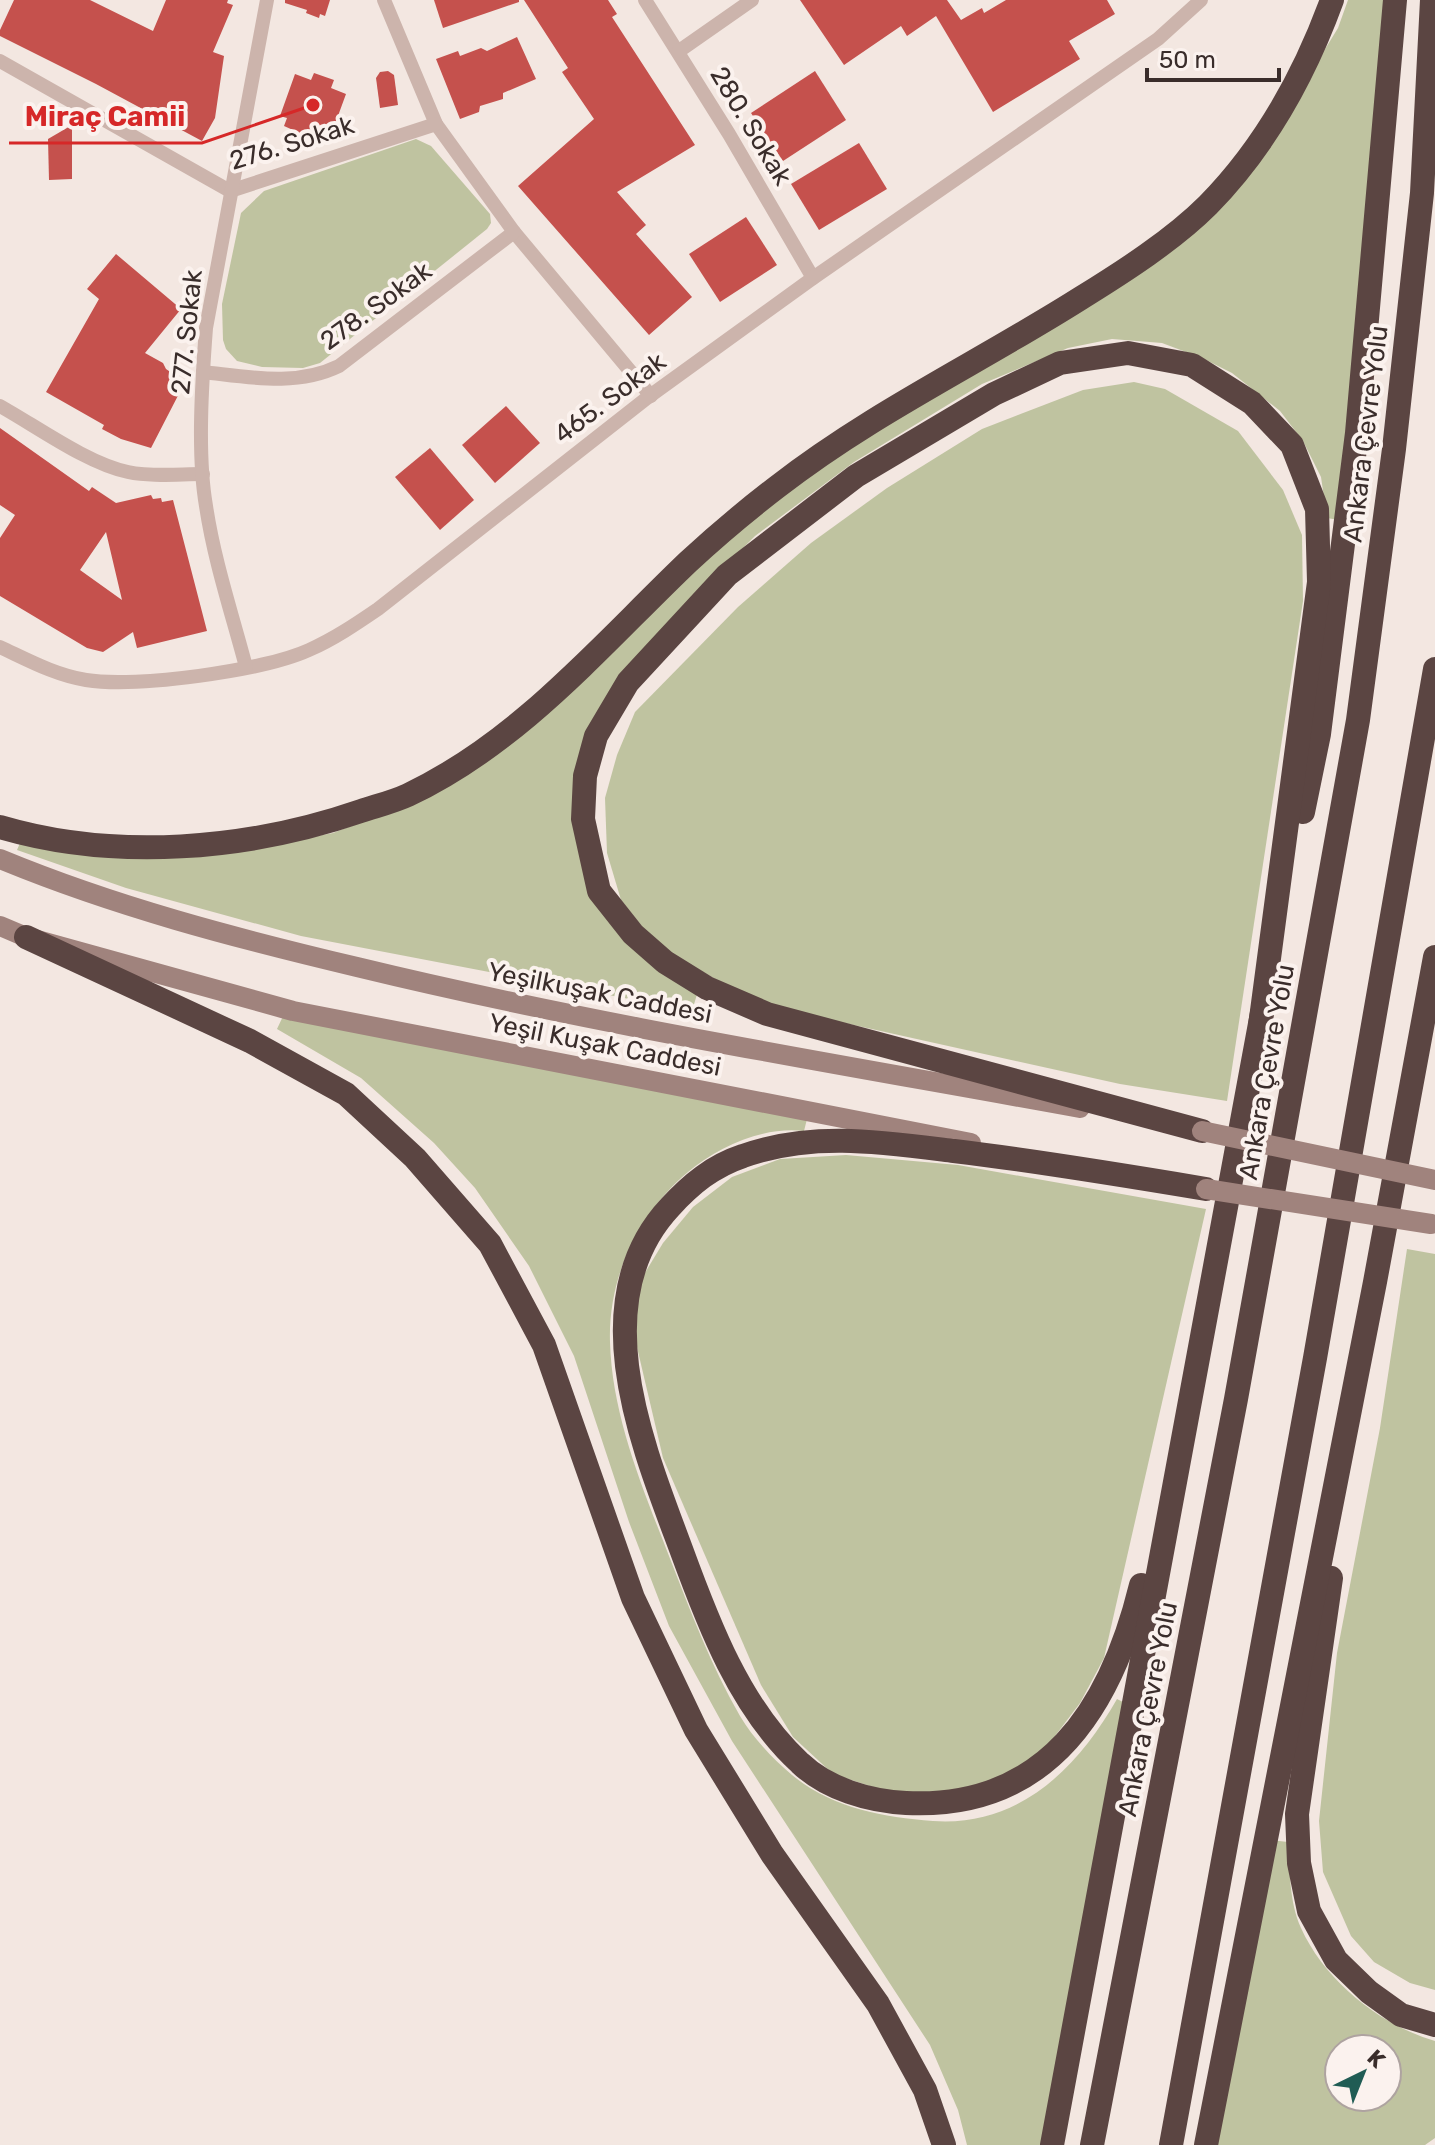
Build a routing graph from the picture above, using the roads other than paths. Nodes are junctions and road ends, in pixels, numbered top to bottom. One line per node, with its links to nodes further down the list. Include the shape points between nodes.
1 (267, 0): 12 (street, 277. Sokak)
2 (384, 0): 11 (street)
3 (645, 0): 9 (street, 280. Sokak)
4 (752, 0): 9 (street)
5 (1201, 0): 14 (street, 465. Sokak, via 1158,39)
6 (1332, 0): 22 (highway, via 1313,52 1264,136 1207,205 1133,266 1023,335 885,411 778,486 691,559 572,679 488,749 407,795 322,825 271,836 154,848 85,843)
7 (1395, 0): 29 (highway, via 1359,417 1319,734)
8 (1432, 0): 39 (highway, Ankara Çevre Yolu, via 1422,193 1358,720 1236,1399)
9 (679, 51): 14 (street, 280. Sokak)
10 (0, 61): 12 (street, 276. Sokak)
11 (436, 124): 12 (street, 276. Sokak); 13 (street)
12 (230, 191): 15 (street, 277. Sokak)
13 (514, 232): 15 (street, 278. Sokak, via 325,373 291,379); 16 (street)
14 (813, 278): 16 (street, 465. Sokak)
15 (203, 372): 18 (street, 277. Sokak)
16 (651, 396): 20 (street, 465. Sokak, via 378,609 307,651)
17 (0, 406): 18 (street, via 117,469)
18 (203, 474): 20 (street, 277. Sokak, via 213,544)
19 (0, 647): 20 (street, 465. Sokak, via 55,672 98,681 174,678)
20 (246, 667)
21 (1435, 669): 40 (highway)
22 (0, 827)
23 (0, 859): 30 (main road, Yeşilkuşak Caddesi, via 143,912 490,1000)
24 (0, 926): 25 (main road, Yeşil Kuşak Caddesi)
25 (26, 937): 32 (main road, Yeşil Kuşak Caddesi, via 293,1011); 37 (highway, via 250,1041 346,1094 415,1158 490,1244 544,1345 633,1598 696,1730 772,1854 878,2004 925,2090)
26 (1435, 957): 28 (highway)
27 (1435, 975): 28 (highway)
28 (1427, 1009): 34 (highway)
29 (1260, 1026): 30 (highway, via 1319,582 1317,509 1292,445 1252,403 1192,365 1128,353 1060,363 994,394 856,476 727,575 628,682 596,736 585,776 583,819 599,891 633,934 665,962 707,988 767,1014); 35 (highway)
30 (1202, 1131): 31 (main road, Yeşilkuşak Caddesi, bridge)
31 (1435, 1180)
32 (1206, 1189): 33 (main road, Yeşil Kuşak Caddesi, bridge); 35 (highway, via 890,1143 829,1140 778,1146 721,1164 664,1213 641,1252 624,1322 628,1379 649,1458 698,1595 747,1695 803,1766 839,1788 905,1803 958,1799 1011,1783 1057,1752 1096,1703 1126,1640)
33 (1434, 1225)
34 (1375, 1282): 36 (highway, via 1297,1814 1299,1863 1309,1911 1336,1960 1401,2015); 41 (highway)
35 (1198, 1358): 38 (highway)
36 (1435, 2025)
37 (944, 2145)
38 (1052, 2145)
39 (1092, 2145)
40 (1171, 2145)
41 (1206, 2145)

